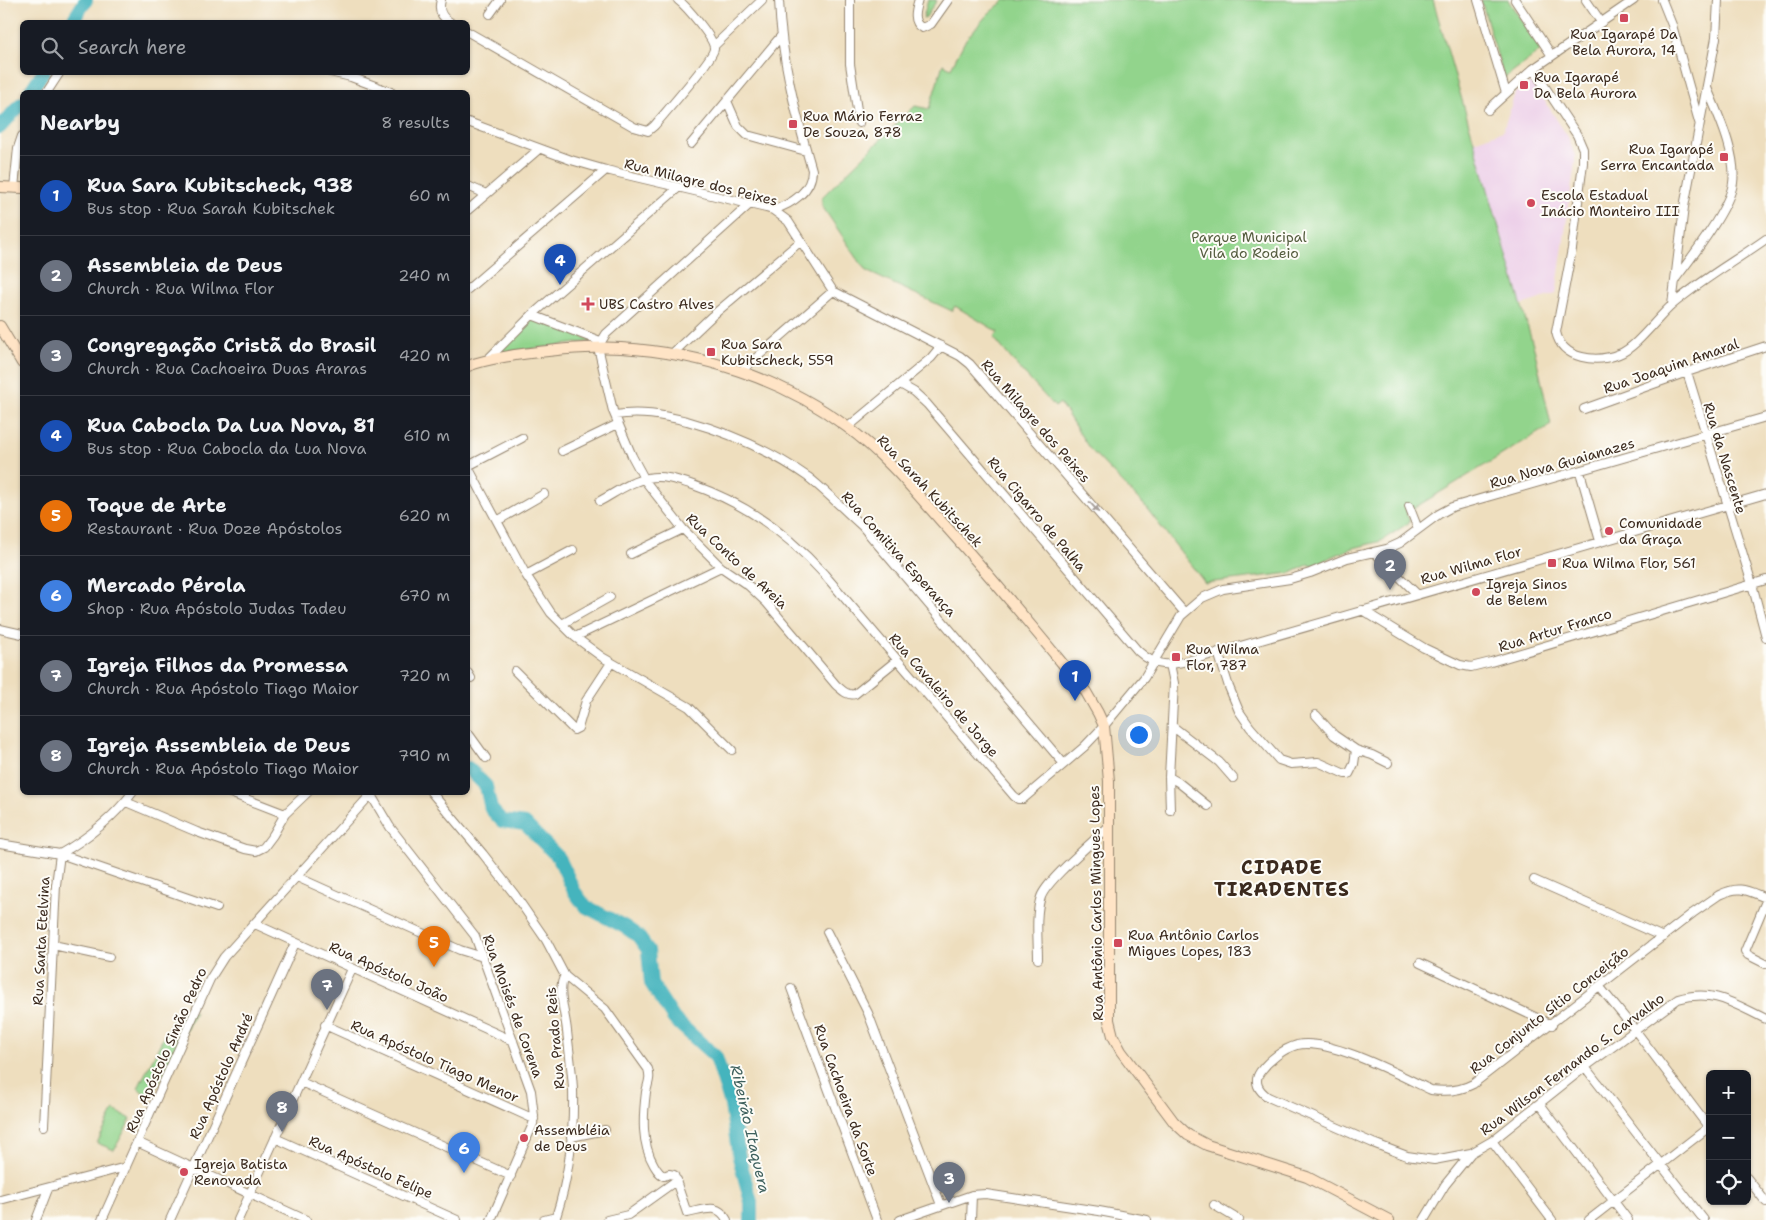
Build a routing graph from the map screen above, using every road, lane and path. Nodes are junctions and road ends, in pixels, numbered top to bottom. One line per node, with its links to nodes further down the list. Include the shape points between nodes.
1 (441, 0): 16 (street, via 441,14)
2 (500, 0): 15 (street)
3 (762, 0): 20 (street)
4 (779, 0): 19 (street)
5 (850, 0): 32 (street, via 850,64)
6 (918, 0): 7 (street, via 914,20 919,27 925,28)
7 (948, 0)
8 (1478, 0): 28 (street)
9 (1515, 0): 21 (street)
10 (1586, 0): 17 (street)
11 (1634, 0): 17 (street)
12 (1662, 0): 33 (street, via 1672,24)
13 (1718, 0): 25 (street, via 1716,38)
14 (680, 1): 20 (street)
15 (490, 14)
16 (448, 20)
17 (1601, 22): 21 (street)
18 (470, 33): 20 (street, via 644,131 651,129 660,119 711,56)
19 (781, 36): 29 (street); 37 (street)
20 (714, 46)
21 (1552, 56): 22 (street)
22 (1534, 69): 28 (street); 53 (street, via 1577,135 1582,149 1572,249 1556,332 1558,339 1564,348 1595,360 1622,354)
23 (58, 75): 26 (street)
24 (343, 75): 27 (street)
25 (1707, 88): 33 (street); 50 (street, via 1732,158 1733,185 1729,199 1699,248)
26 (48, 90)
27 (386, 90)
28 (1506, 93): 30 (street)
29 (727, 101): 35 (street); 37 (street, via 738,126 747,135)
30 (1488, 110)
31 (470, 123): 36 (street, Rua Milagre dos Peixes)
32 (859, 123)
33 (1699, 124): 50 (street)
34 (20, 142): 39 (street)
35 (690, 144)
36 (539, 149): 38 (street, Rua Milagre dos Peixes); 44 (street)
37 (806, 151): 47 (street, via 812,170 809,187)
38 (606, 170): 43 (street, Rua Milagre dos Peixes); 51 (street)
39 (19, 172): 42 (street)
40 (0, 187): 42 (street)
41 (470, 187): 44 (street)
42 (18, 188)
43 (678, 188): 45 (street, Rua Milagre dos Peixes); 54 (street)
44 (486, 194): 46 (street)
45 (750, 204): 47 (street, Rua Milagre dos Peixes); 56 (street, via 606,334)
46 (470, 208)
47 (774, 210): 49 (street, Rua Milagre dos Peixes, via 788,221)
48 (1766, 239): 53 (street)
49 (801, 241): 52 (street, Rua Milagre dos Peixes); 59 (street, via 712,316)
50 (1675, 279): 53 (street)
51 (470, 287)
52 (833, 291): 57 (street, Rua Milagre dos Peixes); 63 (street)
53 (1672, 305)
54 (532, 315): 56 (street); 61 (street)
55 (0, 326): 60 (street)
56 (599, 344): 59 (street, Rua Sarah Kubitschek); 61 (street, Rua Sarah Kubitschek); 67 (street, Rua Conto de Areia)
57 (941, 346): 65 (street); 97 (street, Rua Milagre dos Peixes, one-way to 97, via 974,368)
58 (1766, 346): 64 (street, Rua Joaquim Amaral)
59 (673, 354): 63 (street, Rua Sarah Kubitschek)
60 (20, 360)
61 (487, 360): 62 (street, Rua Sarah Kubitschek)
62 (470, 365)
63 (741, 371): 70 (street, Rua Sarah Kubitschek, via 786,390)
64 (1687, 372): 66 (street, Rua Joaquim Amaral); 71 (street, Rua da Nascente)
65 (900, 384): 70 (street); 106 (street, Rua Cigarro de Palha, via 927,404 1138,652)
66 (1584, 408)
67 (615, 415): 69 (street, Rua Conto de Areia); 117 (street, Rua Comitiva Esperança, via 647,413 707,426 762,449 808,478 862,526)
68 (1766, 417): 71 (street, Rua Nova Guaianazes)
69 (618, 424): 73 (street); 77 (street, Rua Conto de Areia)
70 (848, 427): 110 (street, Rua Sarah Kubitschek, via 886,461 968,551 1086,692)
71 (1705, 435): 76 (street, Rua Nova Guaianazes); 81 (street, Rua da Nascente)
72 (522, 438): 74 (street)
73 (562, 451)
74 (470, 465)
75 (470, 470): 83 (street)
76 (1580, 472): 85 (street, Rua Nova Guaianazes, via 1452,507); 86 (street)
77 (644, 479): 80 (street); 84 (street, Rua Conto de Areia); 104 (street, Rua Cavaleiro de Jorge, via 658,476 697,486 729,499 771,525 812,560)
78 (544, 494): 83 (street)
79 (1766, 494): 81 (street, Rua Wilma Flor)
80 (600, 501)
81 (1726, 505): 86 (street, Rua Wilma Flor); 93 (street, Rua da Nascente)
82 (1409, 506): 85 (street)
83 (497, 521): 91 (street)
84 (683, 529): 89 (street); 90 (street, Rua Conto de Areia)
85 (1418, 529): 88 (street, Rua Nova Guaianazes, via 1394,546)
86 (1600, 541): 94 (street, Rua Wilma Flor)
87 (573, 550): 91 (street)
88 (1374, 552): 94 (street); 97 (street, Rua Nova Guaianazes, via 1347,558 1290,579 1223,589 1202,598)
89 (631, 554)
90 (721, 567): 101 (street); 104 (street, Rua Conto de Areia, via 766,602 846,693 855,694)
91 (526, 575): 98 (street)
92 (1766, 580): 93 (street, Rua Artur Franco)
93 (1752, 584): 96 (street, Rua Artur Franco, via 1471,667 1460,666 1424,648); 102 (street, Rua da Nascente)
94 (1416, 594): 96 (street, Rua Wilma Flor)
95 (610, 597): 98 (street)
96 (1362, 610): 103 (street, Rua Wilma Flor)
97 (1184, 612): 106 (street, Rua Cavaleiro de Jorge)
98 (562, 624): 101 (street)
99 (0, 629): 100 (street)
100 (20, 634)
101 (576, 637): 105 (street)
102 (1766, 637)
103 (1218, 652): 107 (street, Rua Wilma Flor); 114 (street, via 1239,711 1279,760 1291,764 1318,762 1347,774 1351,772)
104 (897, 660): 117 (street, Rua Cavaleiro de Jorge, via 1018,799 1027,796)
105 (612, 663): 108 (street, via 586,701 578,728 574,730); 113 (street, via 689,707)
106 (1154, 664): 107 (street, Rua Wilma Flor); 110 (street, Rua Cavaleiro de Jorge)
107 (1170, 664): 111 (street, via 1174,683)
108 (515, 671)
109 (1316, 715): 114 (street, via 1334,735)
110 (1104, 726): 117 (street, Rua Cavaleiro de Jorge); 130 (street, Rua Antônio Carlos Mingues Lopes)
111 (1172, 726): 118 (street); 119 (street, via 1219,762)
112 (470, 735): 115 (street)
113 (732, 750)
114 (1356, 750): 116 (street)
115 (486, 758)
116 (1388, 763)
117 (1064, 764)
118 (1169, 777): 127 (street); 128 (street)
119 (1233, 778)
120 (131, 795): 126 (street)
121 (236, 795): 129 (street)
122 (305, 795): 129 (street)
123 (371, 795): 133 (street, Rua Apóstolo Simão Pedro)
124 (373, 795): 143 (street, Rua Moisés de Corena, via 390,827 467,924)
125 (433, 795): 148 (street, via 515,895)
126 (126, 802): 129 (street, via 197,832 256,851 269,841); 132 (street, via 85,839)
127 (1208, 806)
128 (1170, 810)
129 (284, 814)
130 (1109, 826): 144 (street, via 1049,884 1041,896); 199 (street, Rua Antônio Carlos Mingues Lopes, via 1109,1020 1114,1036 1134,1069 1174,1122 1188,1135 1207,1145 1307,1177)
131 (0, 844): 132 (street)
132 (60, 854): 136 (street); 141 (street, Rua Santa Etelvina)
133 (297, 877): 137 (street, Rua Apóstolo Simão Pedro); 143 (street)
134 (1534, 880): 139 (street)
135 (1766, 900): 139 (street, Rua Conjunto Sítio Conceição, via 1740,889 1730,890); 146 (street, via 1745,949 1748,955)
136 (217, 908)
137 (255, 924): 140 (street, Rua Apóstolo João); 167 (street, Rua Apóstolo Simão Pedro, via 224,957 210,979)
138 (827, 932): 181 (street, via 868,1013)
139 (1663, 937): 149 (street, Rua Conjunto Sítio Conceição)
140 (295, 943): 147 (street, Rua Apóstolo João); 171 (street, Rua Apóstolo André)
141 (53, 945): 142 (street); 161 (street, Rua Santa Etelvina)
142 (109, 957)
143 (483, 958): 155 (street, Rua Moisés de Corena)
144 (1038, 959)
145 (1420, 963): 153 (street)
146 (1766, 964)
147 (352, 969): 152 (street); 155 (street, Rua Apóstolo João)
148 (566, 976): 164 (street, Rua Prado Reis, via 560,987 573,1086); 173 (street, via 605,1010 648,1069 651,1078 646,1091 645,1146 658,1172 664,1176 672,1174)
149 (1599, 986): 153 (street, Rua Conjunto Sítio Conceição); 154 (street)
150 (791, 988): 194 (street, Rua Cachoeira da Sorte)
151 (1766, 1019): 154 (street, Rua Wilson Fernando S. Carvalho, via 1720,998 1693,995 1678,999)
152 (325, 1025): 157 (street); 159 (street, Rua Apóstolo Tiago Menor)
153 (1552, 1025): 168 (street, Rua Conjunto Sítio Conceição, via 1473,1084 1456,1090 1431,1090 1355,1056 1310,1044 1283,1051 1258,1074 1258,1086 1268,1097 1407,1156 1434,1160)
154 (1635, 1030): 156 (street, Rua Wilson Fernando S. Carvalho); 160 (street)
155 (513, 1041): 159 (street, Rua Moisés de Corena, via 534,1105)
156 (1586, 1067): 158 (street, Rua Wilson Fernando S. Carvalho); 169 (street)
157 (301, 1082): 165 (street); 172 (street)
158 (1540, 1104): 166 (street, Rua Wilson Fernando S. Carvalho); 179 (street)
159 (534, 1119): 172 (street, Rua Moisés de Corena)
160 (1706, 1124)
161 (44, 1126)
162 (605, 1130): 164 (street)
163 (1706, 1130): 169 (street)
164 (571, 1137): 183 (street, Rua Prado Reis)
165 (275, 1138): 176 (street); 189 (street, Rua Apóstolo Felipe)
166 (1492, 1141): 168 (street, Rua Wilson Fernando S. Carvalho); 201 (street)
167 (138, 1142): 170 (street, Rua Apóstolo Simão Pedro); 171 (street)
168 (1471, 1153): 200 (street, Rua Wilson Fernando S. Carvalho, via 1445,1185)
169 (1662, 1164): 179 (street); 204 (street)
170 (126, 1167): 175 (street); 185 (street, Rua Apóstolo Simão Pedro)
171 (193, 1169): 176 (street); 186 (street, Rua Apóstolo André)
172 (511, 1176): 190 (street, Rua Moisés de Corena)
173 (677, 1180): 192 (street, via 628,1215); 193 (street, via 687,1213 716,1208)
174 (1751, 1183): 180 (street)
175 (48, 1189): 178 (street); 184 (street)
176 (249, 1195): 187 (street); 188 (street)
177 (972, 1195): 181 (street); 196 (street); 197 (street, via 1000,1195)
178 (0, 1200)
179 (1614, 1201): 202 (street); 203 (street)
180 (1766, 1202)
181 (942, 1205): 195 (street)
182 (1214, 1205): 198 (street)
183 (558, 1219): 191 (street)
184 (36, 1220)
185 (102, 1220)
186 (170, 1220)
187 (238, 1220)
188 (306, 1220)
189 (457, 1220)
190 (491, 1220)
191 (544, 1220)
192 (607, 1220)
193 (728, 1220)
194 (877, 1220)
195 (900, 1220)
196 (971, 1220)
197 (1147, 1220)
198 (1239, 1220)
199 (1389, 1220)
200 (1424, 1220)
201 (1552, 1220)
202 (1589, 1220)
203 (1628, 1220)
204 (1704, 1220)

